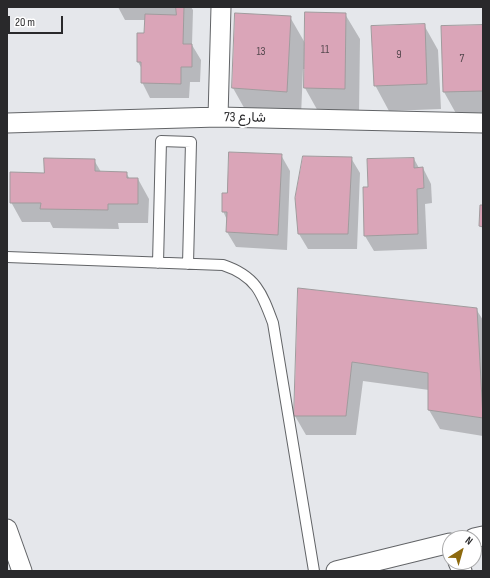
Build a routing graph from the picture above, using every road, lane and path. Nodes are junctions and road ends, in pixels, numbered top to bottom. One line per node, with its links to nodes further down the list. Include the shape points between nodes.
1 (221, 7): 2 (street)
2 (218, 117): 3 (street, شارع 73); 4 (street, شارع 73)
3 (7, 123)
4 (483, 123)
5 (7, 257): 6 (lane)
6 (158, 263): 7 (lane); 7 (lane, via 161,141 191,142)
7 (188, 264): 11 (lane, via 224,265 238,270 252,280 265,302 273,323)
8 (7, 529): 10 (street)
9 (442, 545): 12 (street)
10 (22, 571)
11 (314, 571)
12 (336, 571)

